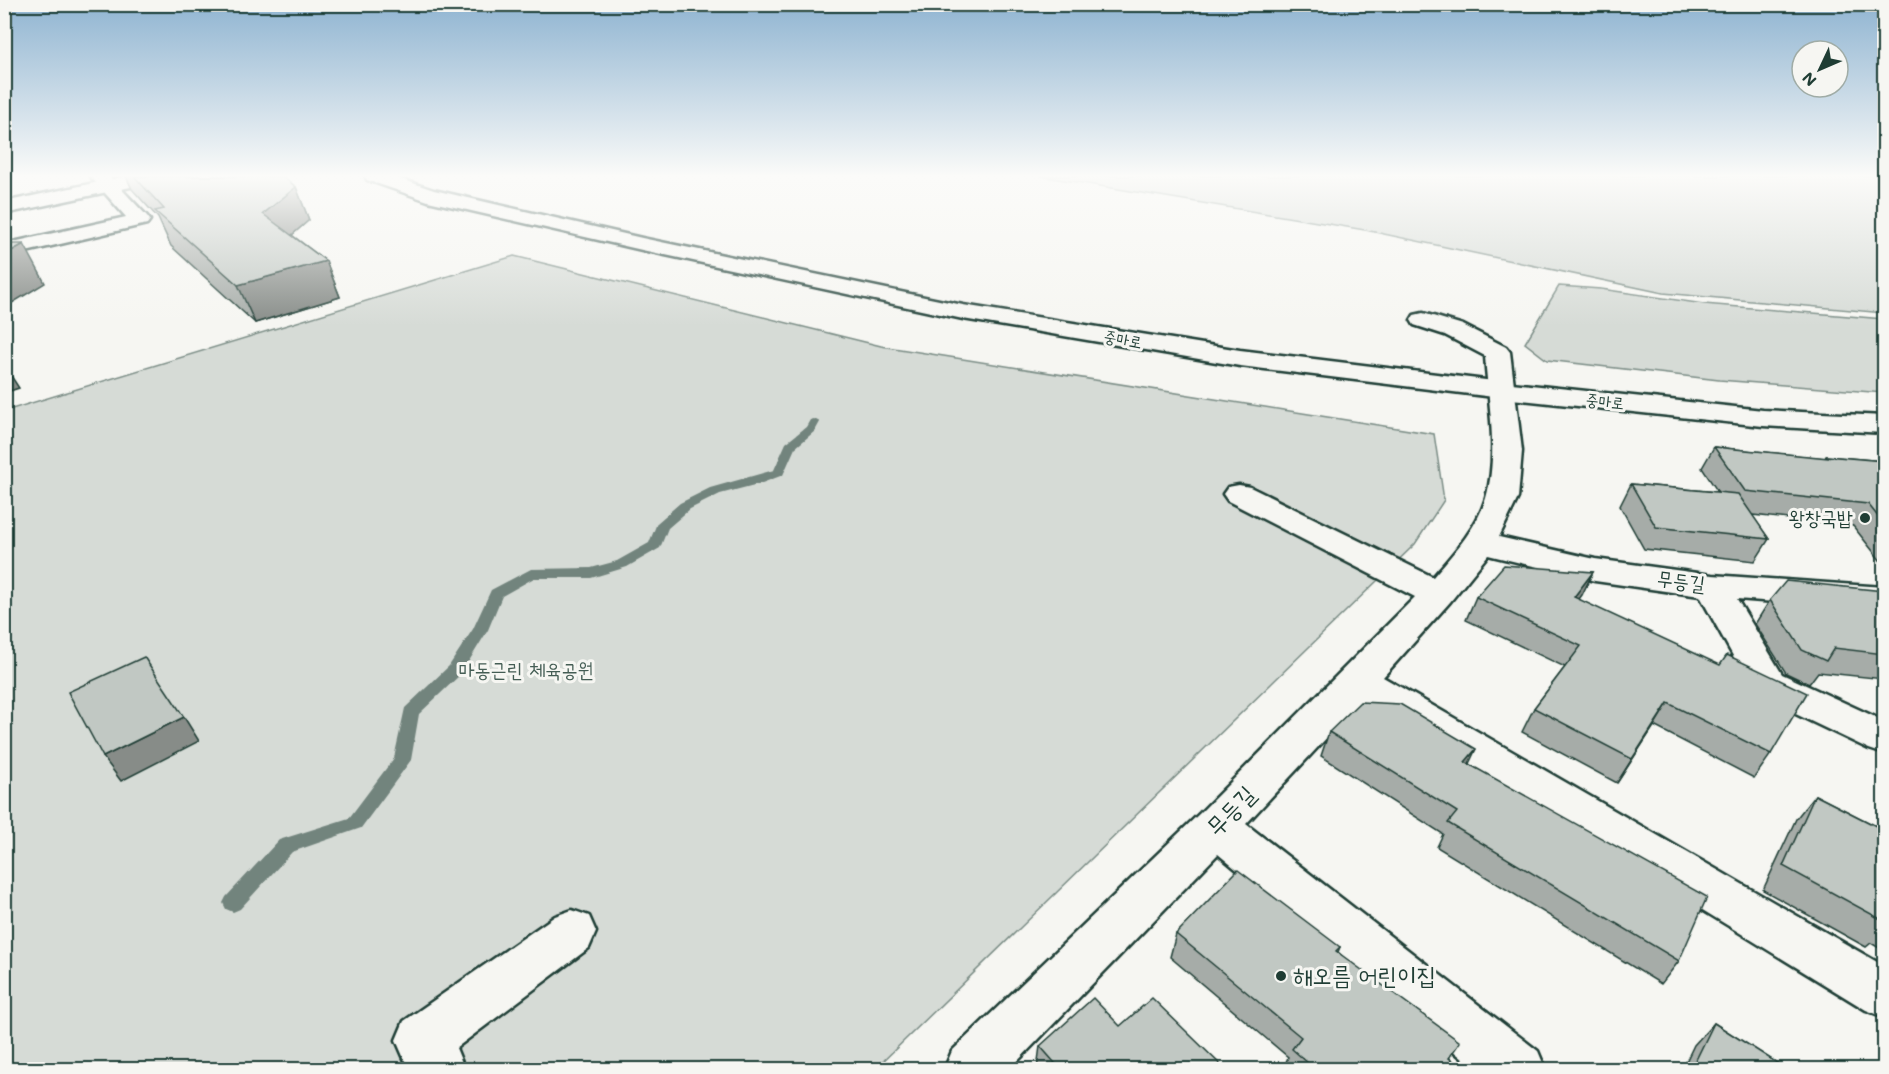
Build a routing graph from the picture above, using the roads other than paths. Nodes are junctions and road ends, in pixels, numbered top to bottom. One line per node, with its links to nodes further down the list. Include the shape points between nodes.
1 (113, 226): 3 (street)
2 (557, 226): 5 (street, 중마로, via 963,312 1240,358)
3 (4, 251)
4 (1423, 320): 5 (street, 무등길, via 1454,330 1497,352)
5 (1502, 390): 6 (street, 중마로, via 1763,418); 8 (street, 무등길, via 1507,452 1502,498)
6 (1884, 425)
7 (1239, 494): 10 (street)
8 (1480, 543): 9 (street, 무등길, via 1595,570); 10 (street, 무등길)
9 (1712, 586): 11 (street, 무등길); 13 (street, via 1768,684)
10 (1438, 594): 12 (street, 무등길)
11 (1884, 599)
12 (1357, 680): 14 (street, 무등길); 16 (street)
13 (1884, 738)
14 (1216, 826): 18 (street, 무등길); 19 (street)
15 (572, 932): 17 (street, via 423,1040)
16 (1884, 993)
17 (438, 1070)
18 (971, 1070)
19 (1520, 1070)

